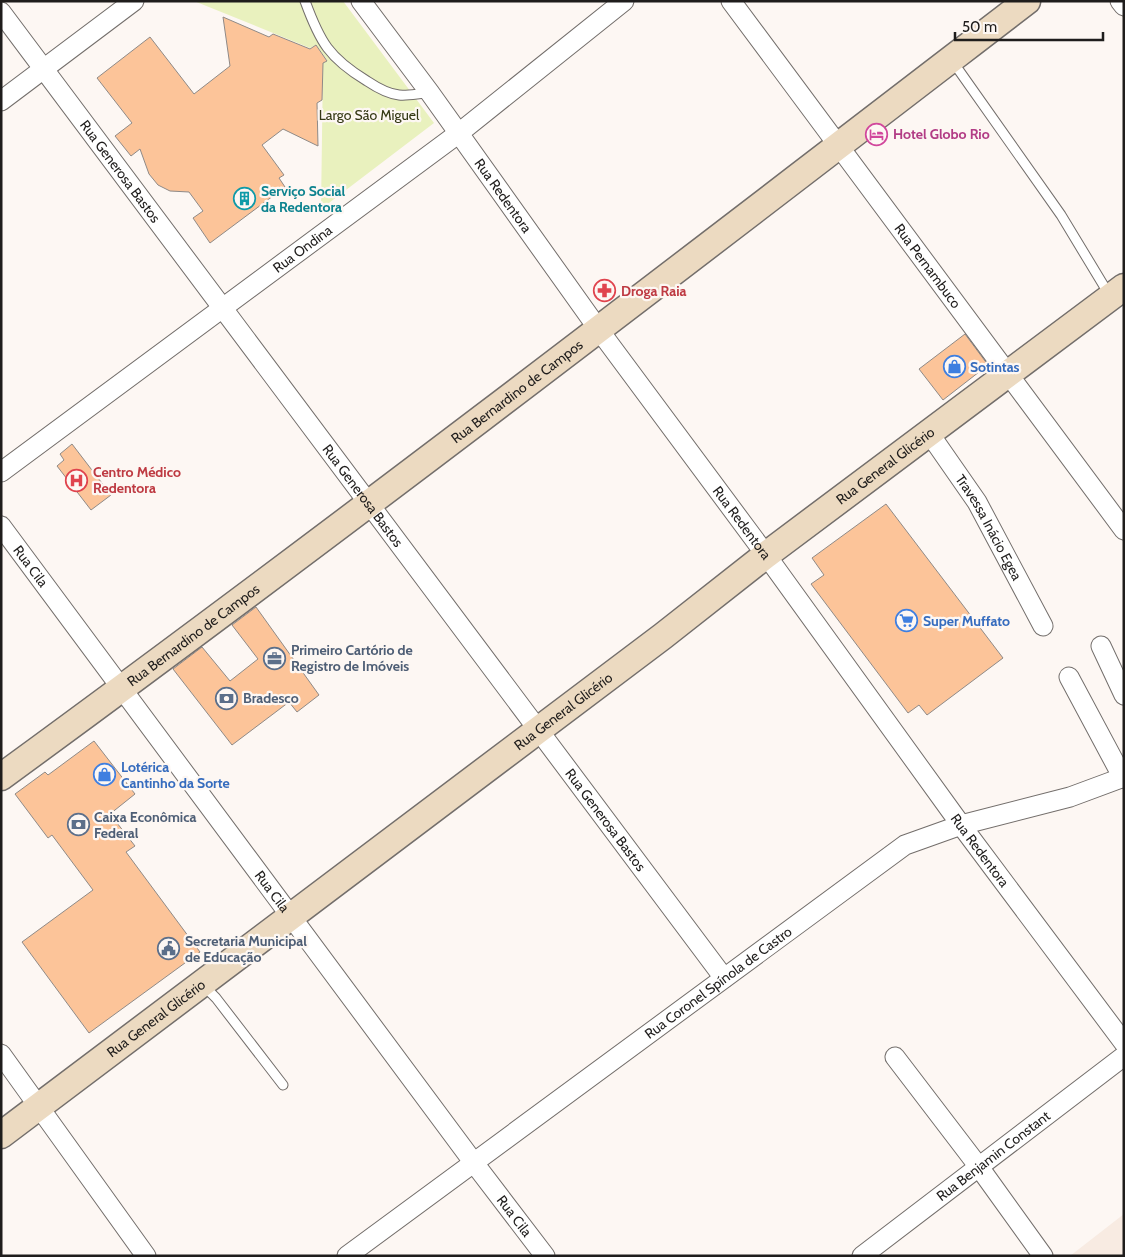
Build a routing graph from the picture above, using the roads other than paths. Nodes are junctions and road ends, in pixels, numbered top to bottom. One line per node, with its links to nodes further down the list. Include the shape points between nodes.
1 (134, 1): 11 (street)
2 (305, 1): 12 (lane, via 316,32 347,69 398,95)
3 (361, 1): 12 (street, Rua Redentora)
4 (624, 1): 14 (street, Rua Ondina)
5 (731, 1): 15 (street, Rua Pernambuco)
6 (1028, 1): 10 (street, Rua Bernardino de Campos)
7 (1120, 1): 8 (street)
8 (1124, 6)
9 (1, 12): 11 (street, Rua Generosa Bastos)
10 (952, 59): 15 (street, Rua Bernardino de Campos); 16 (lane)
11 (44, 68): 13 (street); 17 (street, Rua Generosa Bastos)
12 (430, 93): 14 (street, Rua Redentora)
13 (1, 101)
14 (459, 134): 17 (street, Rua Ondina); 18 (street, Rua Redentora)
15 (838, 145): 18 (street, Rua Bernardino de Campos); 19 (street, Rua Pernambuco)
16 (1117, 292): 19 (street, Rua General Glicério)
17 (223, 308): 21 (street, Rua Ondina); 22 (street, Rua Generosa Bastos)
18 (599, 330): 22 (street, Rua Bernardino de Campos); 25 (street, Rua Redentora)
19 (1008, 374): 20 (street, Rua General Glicério); 24 (street, Rua Pernambuco)
20 (929, 433): 25 (street, Rua General Glicério); 26 (street, Travessa Inácio Egea, via 978,502)
21 (1, 472)
22 (369, 503): 29 (street, Rua Bernardino de Campos); 31 (street, Rua Generosa Bastos)
23 (1, 526): 29 (street, Rua Cila)
24 (1124, 530)
25 (766, 555): 31 (street, Rua General Glicério); 34 (street, Rua Redentora)
26 (1043, 626)
27 (1101, 646): 30 (street)
28 (1070, 677): 33 (street)
29 (122, 688): 32 (street, Rua Bernardino de Campos); 35 (street, Rua Cila)
30 (1124, 695)
31 (538, 730): 35 (street, Rua General Glicério); 36 (street, Rua Generosa Bastos)
32 (1, 777)
33 (1123, 777): 34 (street, Rua Coronel Spínola de Castro, via 1070,797)
34 (960, 826): 36 (street, Rua Coronel Spínola de Castro, via 905,845); 38 (street, Rua Redentora)
35 (291, 916): 37 (street, Rua General Glicério); 45 (street, Rua Cila)
36 (724, 978): 45 (street, Rua Coronel Spínola de Castro)
37 (202, 984): 42 (lane); 43 (street, Rua General Glicério)
38 (1124, 1044)
39 (1, 1054): 43 (street)
40 (1124, 1056): 46 (street, Rua Benjamin Constant)
41 (895, 1057): 46 (street)
42 (282, 1085)
43 (40, 1106): 44 (street, Rua General Glicério); 47 (street)
44 (1, 1135)
45 (474, 1163): 48 (street, Rua Coronel Spínola de Castro); 49 (street, Rua Cila)
46 (979, 1166): 50 (street, Rua Benjamin Constant); 51 (street)
47 (146, 1256)
48 (347, 1256)
49 (545, 1256)
50 (862, 1256)
51 (1043, 1256)

